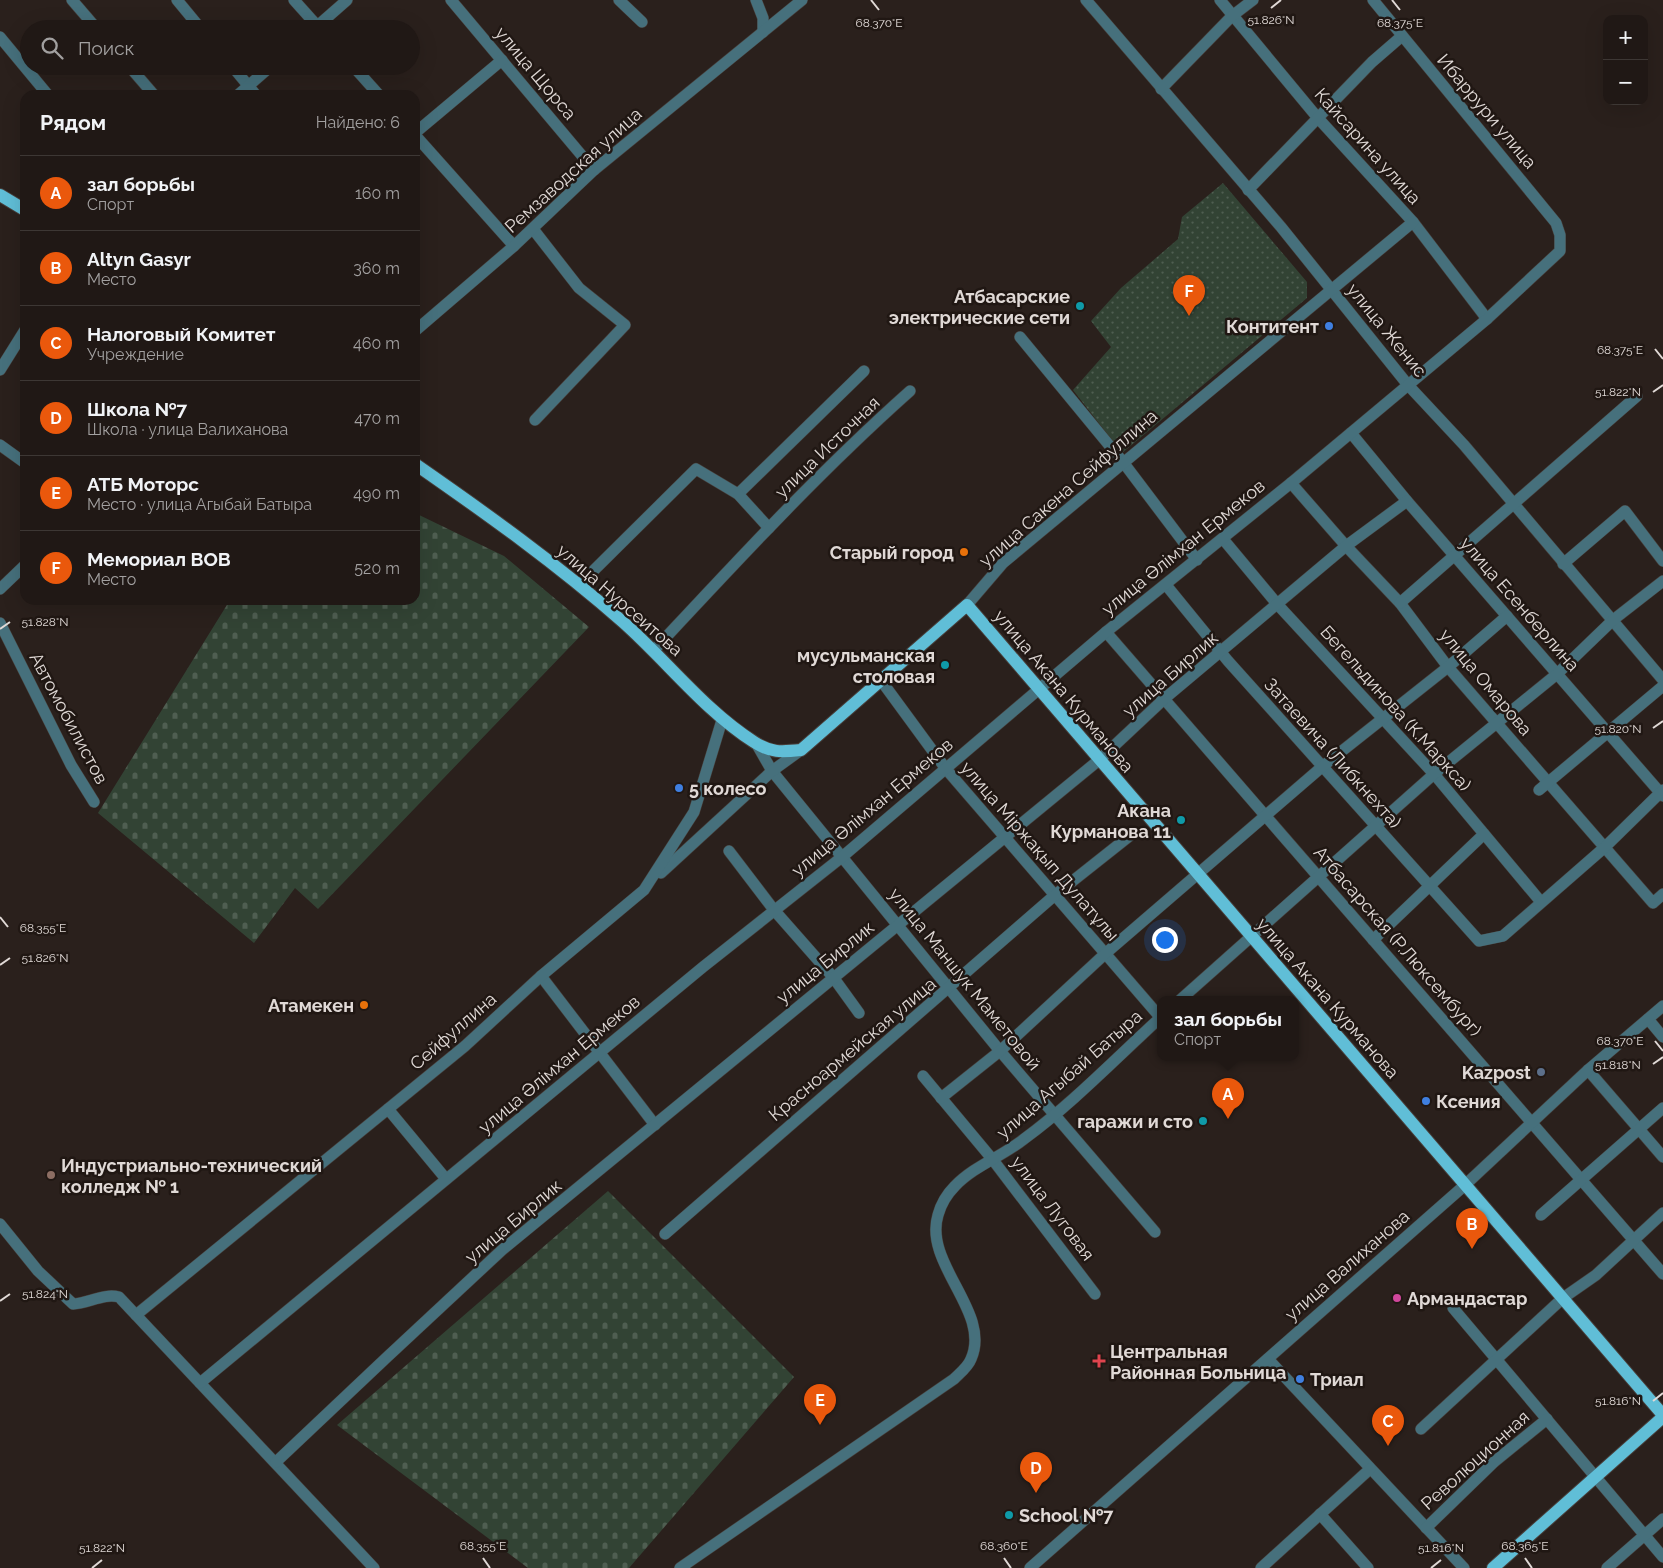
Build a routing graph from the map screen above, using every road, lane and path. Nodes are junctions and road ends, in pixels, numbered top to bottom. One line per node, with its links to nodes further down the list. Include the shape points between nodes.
1 (72, 0): 14 (street)
2 (177, 0): 15 (street)
3 (294, 0): 16 (street)
4 (347, 0): 17 (street)
5 (451, 0): 22 (street, улица Щорса)
6 (619, 0): 18 (street)
7 (756, 0): 19 (street)
8 (802, 0): 19 (street, Ремзаводская улица)
9 (1086, 0): 29 (street, улица Женис)
10 (1220, 0): 13 (street, Кайсарина улица)
11 (1253, 0): 13 (street)
12 (1373, 0): 20 (street, Ибаррури улица)
13 (1232, 16): 29 (street); 35 (street, Кайсарина улица)
14 (89, 20)
15 (194, 20)
16 (310, 20)
17 (326, 20)
18 (642, 22)
19 (764, 32): 38 (street, Ремзаводская улица)
20 (1402, 36): 35 (street); 45 (street, Ибаррури улица, via 1556,223)
21 (0, 37): 23 (street)
22 (502, 60): 36 (street); 38 (street, улица Щорса)
23 (20, 61)
24 (31, 75): 30 (street)
25 (137, 75): 31 (street)
26 (240, 75): 32 (street)
27 (265, 75): 33 (street)
28 (361, 75): 34 (street)
29 (1161, 89): 39 (street, улица Женис)
30 (44, 90)
31 (150, 90)
32 (252, 90)
33 (254, 90)
34 (375, 90)
35 (1318, 117): 39 (street); 42 (street, Кайсарина улица)
36 (420, 130)
37 (420, 140): 44 (street)
38 (594, 170): 43 (street, Ремзаводская улица)
39 (1248, 190): 46 (street, улица Женис)
40 (0, 195): 41 (main road)
41 (20, 207)
42 (1413, 222): 46 (street, улица Сакена Сейфуллина); 47 (street, Кайсарина улица)
43 (533, 229): 44 (street, Ремзаводская улица); 56 (street, via 579,288 625,325)
44 (514, 246): 48 (street, Ремзаводская улица)
45 (1560, 251): 47 (street, улица Әлімхан Ермеков)
46 (1331, 288): 53 (street, улица Женис); 60 (street, улица Сакена Сейфуллина)
47 (1487, 319): 53 (street, улица Әлімхан Ермеков)
48 (420, 327)
49 (1020, 337): 60 (street)
50 (20, 338): 51 (street)
51 (0, 370)
52 (864, 371): 63 (street, улица Источная)
53 (1408, 385): 57 (street, улица Әлімхан Ермеков); 65 (street, улица Женис)
54 (910, 391): 66 (street, улица Источная, via 867,429)
55 (1637, 396): 65 (street)
56 (534, 420)
57 (1351, 433): 62 (street, улица Әлімхан Ермеков); 64 (street, улица Есенберлина)
58 (0, 445): 59 (street)
59 (20, 459)
60 (1123, 462): 70 (street); 79 (street, улица Сакена Сейфуллина, via 1003,563)
61 (420, 468): 75 (main road, улица Нурсеитова)
62 (1292, 483): 67 (street, улица Әлімхан Ермеков); 68 (street, улица Омарова)
63 (738, 494): 66 (street); 75 (street, via 696,469)
64 (1407, 501): 68 (street, улица Бирлик); 69 (street, улица Есенберлина)
65 (1513, 503): 69 (street); 72 (street, улица Женис)
66 (769, 528): 85 (street, улица Источная)
67 (1223, 539): 70 (street, улица Әлімхан Ермеков); 80 (street, Бегельдинова (К.Маркса))
68 (1346, 546): 78 (street, улица Омарова); 80 (street, улица Бирлик)
69 (1454, 554): 78 (street); 81 (street, улица Есенберлина)
70 (1197, 560): 76 (street, улица Әлімхан Ермеков)
71 (1663, 561): 72 (street, via 1625,511)
72 (1563, 564): 82 (street, улица Женис)
73 (20, 570): 77 (street)
74 (1663, 581): 82 (street)
75 (580, 584): 85 (main road, улица Нурсеитова)
76 (1166, 585): 84 (street, улица Әлімхан Ермеков); 86 (street, Затаевича (Либкнехта))
77 (0, 588)
78 (1400, 603): 87 (street, улица Омарова)
79 (967, 604): 89 (main road, улица Сакена Сейфуллина); 92 (main road, улица Акана Курманова)
80 (1278, 604): 86 (street, улица Бирлик); 94 (street, Бегельдинова (К.Маркса))
81 (1508, 616): 87 (street); 88 (street, улица Есенберлина)
82 (1613, 620): 88 (street); 90 (street, улица Женис)
83 (0, 623): 108 (street, Автомобилистов, via 71,765)
84 (1106, 632): 92 (street, улица Әлімхан Ермеков); 93 (street, Атбасарская (Р.Люксембург))
85 (654, 650): 95 (main road, улица Нурсеитова)
86 (1221, 653): 93 (street, улица Бирлик); 101 (street, Затаевича (Либкнехта))
87 (1448, 667): 94 (street); 96 (street, улица Омарова)
88 (1558, 674): 96 (street); 97 (street, улица Есенберлина)
89 (880, 679): 99 (main road, улица Сакена Сейфуллина); 102 (street, улица Міржақып Дулатұлы)
90 (1663, 680)
91 (1663, 686): 97 (street)
92 (1039, 689): 100 (main road, улица Акана Курманова); 102 (street, улица Әлімхан Ермеков)
93 (1164, 699): 100 (street, улица Бирлик); 109 (street, Атбасарская (Р.Люксембург))
94 (1383, 718): 101 (street); 104 (street, Бегельдинова (К.Маркса))
95 (722, 720): 98 (main road, улица Нурсеитова); 120 (street, Сейфуллина, via 694,812)
96 (1497, 724): 104 (street); 105 (street, улица Омарова)
97 (1606, 732): 105 (street); 107 (street, улица Есенберлина)
98 (756, 743): 99 (main road, улица Нурсеитова, via 775,752); 103 (street, улица Маншук Маметовой)
99 (800, 750): 103 (street, улица Сакена Сейфуллина)
100 (1099, 760): 113 (street, улица Бирлик); 117 (main road, улица Акана Курманова)
101 (1322, 766): 109 (street); 110 (street, Затаевича (Либкнехта))
102 (946, 769): 113 (street, улица Міржақып Дулатұлы); 116 (street, улица Әлімхан Ермеков)
103 (772, 771): 116 (street, улица Маншук Маметовой); 120 (street, улица Сакена Сейфуллина)
104 (1434, 774): 110 (street); 112 (street, Бегельдинова (К.Маркса))
105 (1548, 782): 106 (street); 114 (street, улица Омарова)
106 (1539, 790)
107 (1662, 793): 114 (street)
108 (94, 802)
109 (1266, 816): 117 (street); 118 (street, Атбасарская (Р.Люксембург))
110 (1375, 827): 118 (street); 119 (street, Затаевича (Либкнехта))
111 (1132, 834): 122 (street, Красноармейская улица)
112 (1484, 834): 119 (street); 123 (street, Бегельдинова (К.Маркса))
113 (1005, 836): 122 (street, улица Міржақып Дулатұлы); 125 (street, улица Бирлик)
114 (1605, 848): 121 (street, улица Омарова, via 1653,903); 123 (street)
115 (729, 852): 124 (street)
116 (842, 856): 124 (street, улица Әлімхан Ермеков); 125 (street, улица Маншук Маметовой)
117 (1198, 875): 126 (main road, улица Акана Курманова); 128 (street)
118 (1317, 876): 126 (street); 127 (street, Атбасарская (Р.Люксембург))
119 (1430, 887): 123 (street, Затаевича (Либкнехта), via 1479,941 1503,936); 127 (street)
120 (644, 890): 129 (street, Сейфуллина)
121 (1663, 894)
122 (1055, 895): 128 (street, улица Міржақып Дулатұлы); 131 (street, Красноармейская улица)
123 (1541, 902)
124 (774, 910): 130 (street); 140 (street, улица Әлімхан Ермеков)
125 (899, 926): 130 (street, улица Бирлик); 131 (street, улица Маншук Маметовой)
126 (1252, 937): 132 (street); 154 (main road, улица Акана Курманова)
127 (1373, 940): 147 (street, Атбасарская (Р.Люксембург))
128 (1106, 954): 135 (street, улица Міржақып Дулатұлы); 139 (street)
129 (541, 976): 140 (street); 144 (street, Сейфуллина, via 465,1046)
130 (833, 977): 134 (street); 148 (street, улица Бирлик)
131 (950, 988): 139 (street, улица Маншук Маметовой); 159 (street, Красноармейская улица)
132 (1185, 996)
133 (1663, 1006): 136 (street, улица Валиханова)
134 (859, 1013)
135 (1157, 1014)
136 (1648, 1019): 138 (street); 141 (street, улица Валиханова)
137 (1157, 1021): 146 (street, улица Агыбай Батыра)
138 (1663, 1037)
139 (1000, 1051): 143 (street); 146 (street, улица Маншук Маметовой)
140 (599, 1053): 148 (street); 152 (street, улица Әлімхан Ермеков)
141 (1588, 1070): 147 (street, улица Валиханова); 149 (street)
142 (923, 1076): 143 (street, улица Луговая)
143 (941, 1098): 151 (street, улица Луговая)
144 (388, 1108): 152 (street); 165 (street, Сейфуллина)
145 (1663, 1108): 149 (street)
146 (1055, 1114): 151 (street, улица Агыбай Батыра); 158 (street, улица Маншук Маметовой)
147 (1532, 1123): 153 (street, Атбасарская (Р.Люксембург)); 154 (street, улица Валиханова)
148 (655, 1125): 172 (street, улица Бирлик, via 502,1250)
149 (1638, 1130): 150 (street); 153 (street)
150 (1663, 1157)
151 (993, 1160): 162 (street, улица Луговая); 181 (street, улица Агыбай Батыра, via 956,1185 946,1196 938,1215 937,1243 975,1335 972,1359 954,1379)
152 (446, 1180): 168 (street, улица Әлімхан Ермеков)
153 (1581, 1180): 156 (street); 160 (street, Атбасарская (Р.Люксембург))
154 (1465, 1184): 163 (main road, улица Акана Курманова); 167 (street, улица Валиханова)
155 (1663, 1213): 160 (street)
156 (1541, 1215)
157 (0, 1224): 165 (street, via 38,1270 73,1304 87,1303 110,1294 119,1297)
158 (1155, 1232)
159 (665, 1234)
160 (1633, 1240): 161 (street, Атбасарская (Р.Люксембург)); 163 (street, via 1596,1275)
161 (1663, 1274)
162 (1095, 1294)
163 (1563, 1298): 166 (street); 169 (main road, улица Акана Курманова)
164 (1453, 1308): 166 (street)
165 (136, 1314): 168 (street)
166 (1497, 1358): 170 (street); 171 (street)
167 (1268, 1359): 173 (street); 182 (street, улица Валиханова)
168 (200, 1383): 172 (street)
169 (1663, 1416): 174 (main road)
170 (1547, 1418): 174 (street); 177 (street, Революционная, via 1494,1462)
171 (1421, 1429)
172 (276, 1462): 180 (street)
173 (1370, 1469): 175 (street); 177 (street)
174 (1594, 1477): 178 (street); 186 (main road)
175 (1320, 1514): 183 (street); 184 (street)
176 (1663, 1519): 178 (street)
177 (1426, 1528): 185 (street)
178 (1643, 1535): 179 (street); 187 (street)
179 (1663, 1557)
180 (374, 1568)
181 (680, 1568)
182 (1030, 1568)
183 (1261, 1568)
184 (1368, 1568)
185 (1464, 1568)
186 (1493, 1568)
187 (1607, 1568)

